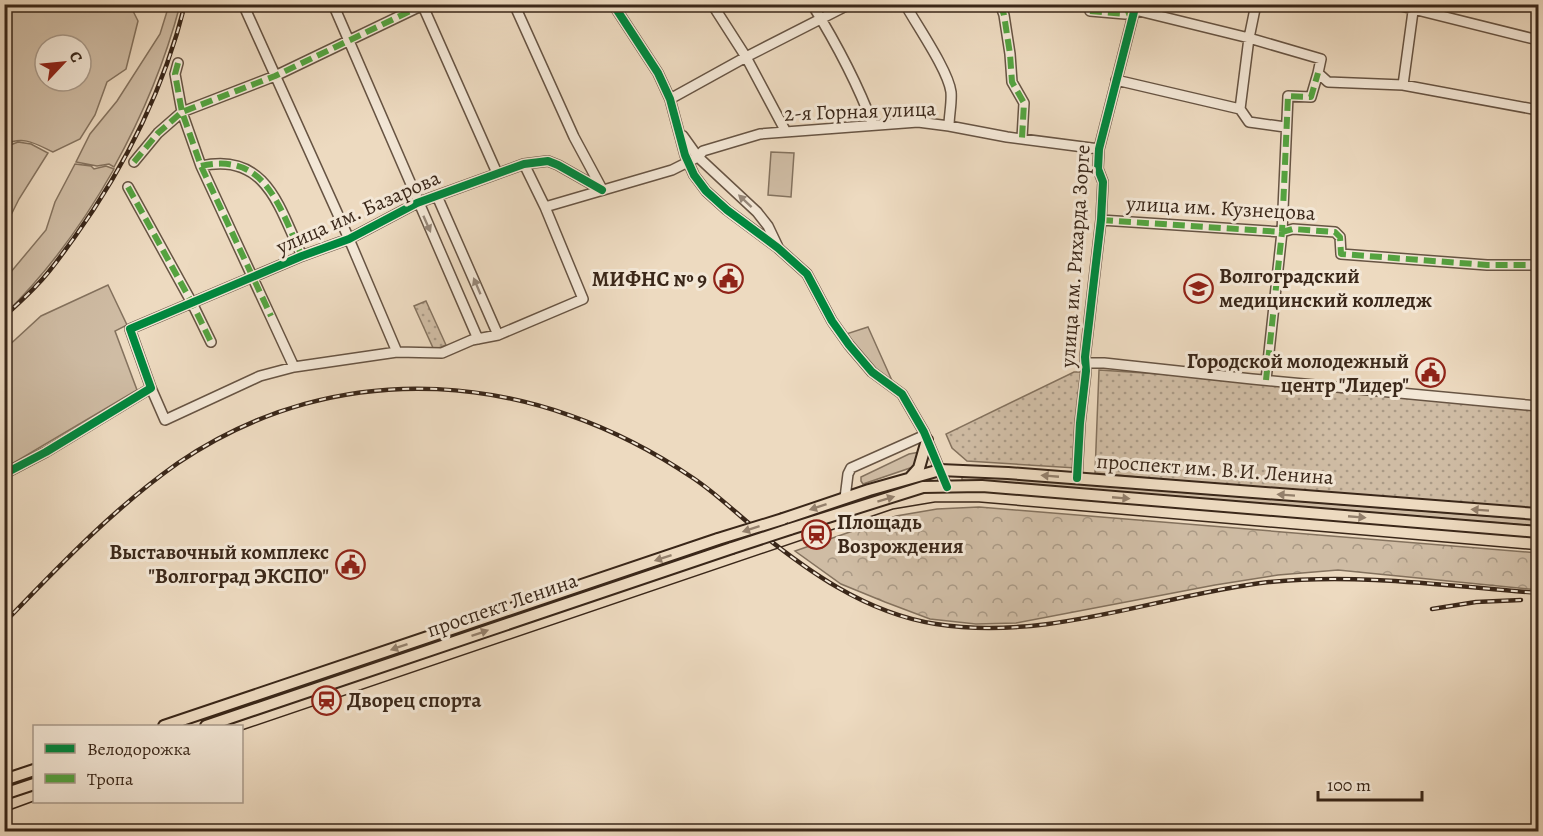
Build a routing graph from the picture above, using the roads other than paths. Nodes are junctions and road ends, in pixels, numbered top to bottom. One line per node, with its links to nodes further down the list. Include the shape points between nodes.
1 (243, 4): 23 (street)
2 (333, 4): 19 (street)
3 (514, 4): 44 (street, via 574,137)
4 (613, 4): 26 (street, via 658,73)
5 (712, 4): 20 (street)
6 (812, 4): 16 (street)
7 (850, 4): 16 (street)
8 (905, 4): 32 (street, via 949,85)
9 (1000, 4): 35 (street, via 1012,82 1024,103)
10 (1256, 4): 17 (street)
11 (1393, 4): 14 (street)
12 (423, 5): 19 (street); 42 (street)
13 (1136, 7): 15 (street, via 1125,14); 17 (street); 24 (street, улица им. Рихарда Зорге)
14 (1414, 7): 18 (street); 25 (street)
15 (1090, 11)
16 (821, 19): 20 (street); 30 (street, via 861,92)
17 (1249, 38): 22 (street, via 1321,59); 27 (street)
18 (1539, 40)
19 (349, 41): 23 (street); 46 (street)
20 (746, 57): 26 (street); 34 (street)
21 (178, 63): 29 (street, via 175,74)
22 (1318, 74): 25 (street, via 1328,82); 33 (street, via 1311,97 1288,96)
23 (275, 76): 29 (street); 50 (street)
24 (1116, 80): 27 (street); 36 (street, улица им. Рихарда Зорге)
25 (1403, 85): 28 (street)
26 (670, 99): 31 (street)
27 (1240, 109): 33 (street, via 1249,122)
28 (1539, 110)
29 (182, 112): 38 (street); 41 (street)
30 (873, 125): 32 (street, 2-я Горная улица, via 918,122); 34 (street, 2-я Горная улица)
31 (676, 126): 37 (street); 39 (street)
32 (948, 126): 35 (street, 2-я Горная улица)
33 (1285, 127): 49 (street)
34 (786, 132): 37 (street, 2-я Горная улица, via 727,142 703,151)
35 (1022, 138): 36 (street, 2-я Горная улица)
36 (1099, 149): 48 (street, улица им. Рихарда Зорге, via 1098,169 1103,182)
37 (698, 157): 39 (street, 2-я Горная улица); 51 (street, one-way to 37, via 757,212)
38 (134, 162)
39 (688, 162): 44 (street); 51 (street, via 706,191)
40 (524, 164): 42 (street, улица им. Базарова); 44 (street, улица им. Базарова, via 548,161); 47 (street)
41 (201, 166): 52 (street, via 214,163 250,170 269,187); 54 (street)
42 (497, 173): 45 (street, улица им. Базарова)
43 (128, 187): 55 (street)
44 (603, 190): 47 (street)
45 (437, 196): 46 (street, улица им. Базарова); 56 (street, one-way to 45)
46 (417, 203): 50 (street, улица им. Базарова); 57 (street, one-way to 57)
47 (545, 207): 56 (street, via 583,299)
48 (1101, 220): 49 (street, улица им. Кузнецова); 60 (street, улица им. Рихарда Зорге)
49 (1282, 232): 53 (street, улица им. Кузнецова, via 1335,232 1340,237 1341,254); 62 (street)
50 (350, 239): 52 (street, улица им. Базарова); 59 (street)
51 (778, 248): 65 (street, via 807,274 854,352 902,394)
52 (302, 256): 54 (street, улица им. Базарова)
53 (1539, 265)
54 (253, 277): 55 (street, улица им. Базарова); 61 (street)
55 (192, 303): 58 (street); 63 (street, улица им. Базарова, via 130,329)
56 (498, 334): 57 (street)
57 (478, 339): 59 (street, via 442,353)
58 (211, 342)
59 (397, 352): 61 (street)
60 (1085, 363): 62 (street); 69 (street, улица им. Рихарда Зорге)
61 (294, 367): 63 (street, via 260,376 165,420)
62 (1266, 380): 64 (street)
63 (151, 388): 67 (street)
64 (1539, 406)
65 (926, 437): 66 (street); 68 (main road, via 919,468); 71 (street, via 851,468)
66 (940, 470): 68 (main road, проспект им. В.И. Ленина); 69 (main road, проспект им. В.И. Ленина, one-way to 66); 70 (street)
67 (4, 474)
68 (911, 477): 71 (main road, проспект им. В.И. Ленина)
69 (1077, 478): 72 (main road, проспект им. В.И. Ленина, one-way to 69)
70 (947, 487): 73 (main road, проспект им. В.И. Ленина, one-way to 73, via 982,486); 75 (main road, проспект им. В.И. Ленина, one-way to 70, bridge, via 922,488)
71 (846, 498): 74 (main road, проспект им. В.И. Ленина, one-way to 74, bridge)
72 (1539, 514)
73 (1539, 532)
74 (718, 539): 76 (main road, проспект Ленина, one-way to 76)
75 (732, 548): 77 (main road, проспект Ленина, one-way to 75)
76 (280, 687): 77 (main road); 78 (main road, проспект Ленина)
77 (285, 700): 79 (main road, проспект Ленина)
78 (167, 725)
79 (209, 725)
80 (33, 770): 81 (main road)
81 (4, 780)
82 (33, 784): 83 (main road)
83 (4, 794)

